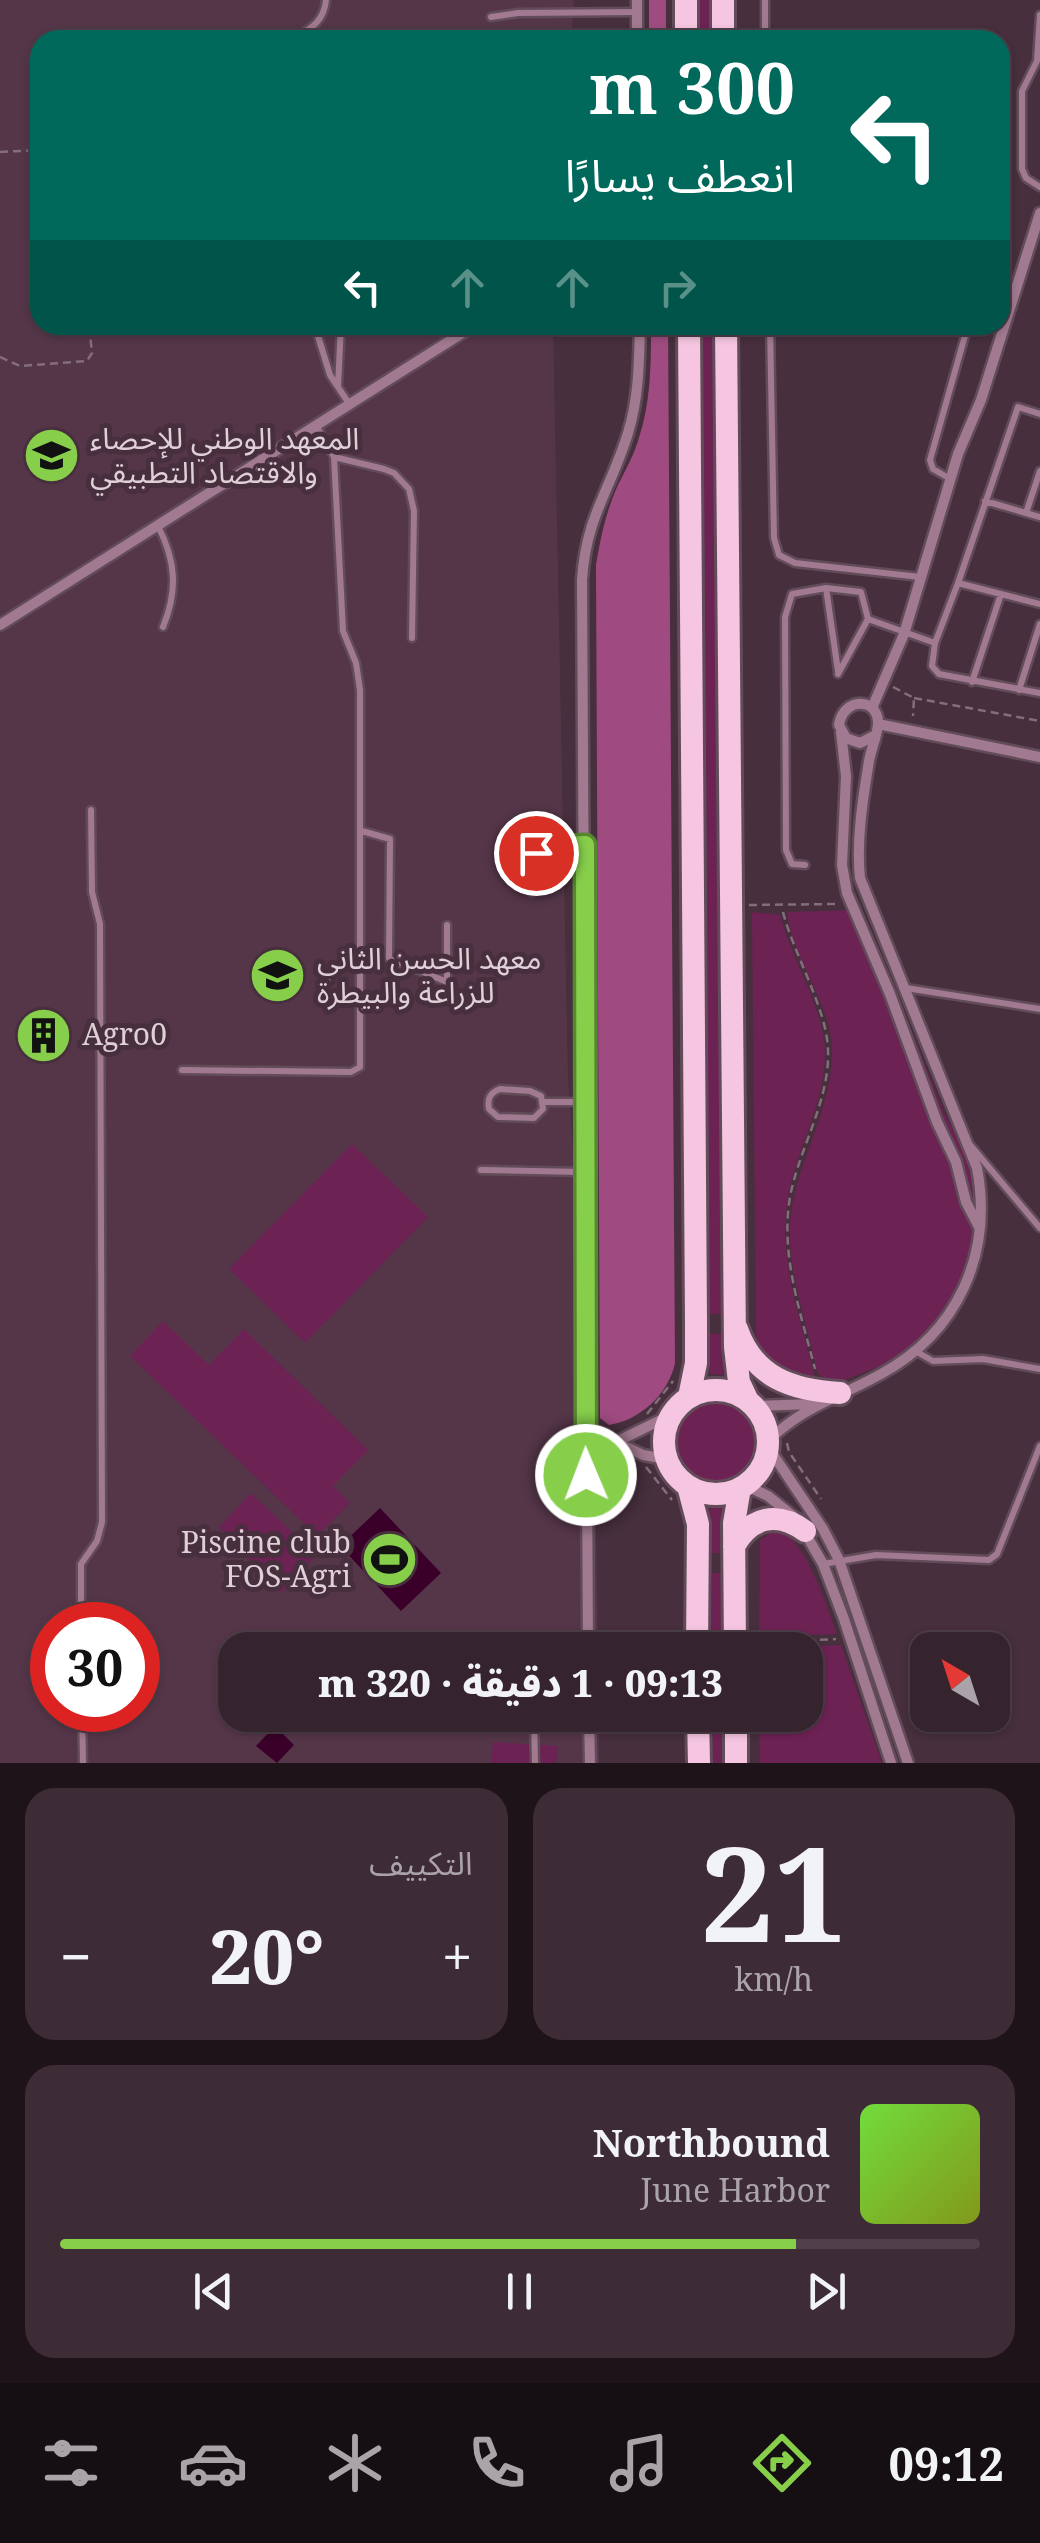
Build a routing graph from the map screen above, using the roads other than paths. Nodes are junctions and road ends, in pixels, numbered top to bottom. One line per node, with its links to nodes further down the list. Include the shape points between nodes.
1 (326, 0): 8 (lane)
2 (686, 0): 9 (main road)
3 (723, 0): 10 (main road)
4 (765, 0): 11 (lane)
5 (637, 6): 7 (lane)
6 (1040, 15): 12 (lane, via 1037,61 1022,91 1022,170)
7 (491, 17)
8 (308, 30)
9 (686, 30)
10 (723, 30)
11 (766, 30)
12 (1040, 187)
13 (1040, 214): 14 (street)
14 (1010, 309)
15 (317, 335): 24 (lane)
16 (341, 335): 24 (lane)
17 (460, 335): 25 (street)
18 (640, 335): 57 (street, via 634,413 583,558)
19 (689, 335): 76 (main road, via 696,1321)
20 (726, 335): 72 (main road)
21 (770, 335): 35 (lane, via 779,555)
22 (965, 335): 30 (lane, via 930,460)
23 (1002, 335): 30 (street)
24 (338, 387): 25 (lane)
25 (350, 406): 27 (street)
26 (1040, 414): 31 (lane, via 1018,408)
27 (317, 427): 28 (lane); 34 (street)
28 (334, 457): 45 (lane, via 384,468 409,490); 56 (lane, via 343,631 360,690)
29 (1040, 471): 32 (lane)
30 (953, 481): 35 (street)
31 (986, 501): 32 (lane); 36 (lane)
32 (1026, 513): 33 (lane)
33 (1040, 518)
34 (158, 526): 42 (street); 43 (lane, via 174,568)
35 (920, 577): 44 (street)
36 (958, 583): 38 (lane); 46 (lane)
37 (826, 588): 40 (lane, via 861,592); 40 (lane, via 838,674); 58 (lane, via 792,594 785,617 786,850 792,864)
38 (1001, 594): 39 (lane); 47 (lane)
39 (1040, 604)
40 (868, 620): 44 (lane)
41 (1040, 624): 48 (lane)
42 (0, 625)
43 (163, 626)
44 (904, 634): 46 (lane); 50 (street)
45 (412, 638)
46 (935, 643): 47 (lane, via 934,672)
47 (972, 682): 48 (lane)
48 (1018, 690): 49 (lane)
49 (1040, 693)
50 (872, 708): 51 (street); 52 (street, via 847,708)
51 (878, 724): 53 (street); 54 (street)
52 (841, 732): 53 (street, via 856,742); 70 (street, via 842,864 850,904)
53 (874, 736): 61 (street, via 860,878)
54 (1040, 757)
55 (91, 810): 90 (lane, via 92,892 100,924 102,1522 82,1564)
56 (362, 831): 60 (lane, via 390,839 388,958 447,982); 63 (lane, via 360,1066 351,1072)
57 (585, 845): 59 (lane, via 536,853); 65 (street)
58 (804, 866)
59 (532, 894)
60 (447, 924)
61 (905, 988): 62 (lane); 66 (street)
62 (1040, 1010)
63 (182, 1070)
64 (544, 1102): 64 (lane, via 536,1092 500,1089 488,1108 498,1117 528,1118 540,1114); 65 (lane)
65 (584, 1102): 68 (street)
66 (967, 1142): 69 (lane); 70 (street, via 982,1196)
67 (480, 1170): 68 (lane)
68 (584, 1172): 80 (street)
69 (1037, 1217): 71 (lane)
70 (979, 1228): 73 (street, via 962,1297)
71 (1040, 1228)
72 (735, 1320): 75 (main road, via 745,1348 775,1380); 77 (main road, via 736,1364)
73 (917, 1352): 74 (lane, via 934,1361 983,1359); 75 (street)
74 (1040, 1369)
75 (826, 1396): 77 (street); 79 (street)
76 (690, 1397): 77 (main road, via 723,1390); 78 (main road)
77 (751, 1403): 79 (main road)
78 (671, 1415): 81 (street); 83 (main road)
79 (776, 1439): 85 (main road); 86 (street)
80 (586, 1440): 81 (street); 91 (street)
81 (619, 1444): 83 (street)
82 (1040, 1446): 88 (lane, via 989,1560 894,1554)
83 (666, 1459): 84 (main road)
84 (688, 1486): 85 (main road, via 714,1495); 92 (main road, via 698,1524)
85 (743, 1486): 86 (street); 87 (main road)
86 (808, 1520): 87 (main road, via 768,1518 745,1530); 88 (street); 89 (street)
87 (734, 1546): 93 (main road)
88 (840, 1560): 89 (lane); 105 (street)
89 (824, 1564): 104 (street)
90 (81, 1602)
91 (588, 1632)
92 (697, 1632)
93 (743, 1632)
94 (82, 1732): 99 (lane)
95 (534, 1732): 100 (lane)
96 (589, 1732): 101 (street)
97 (698, 1732): 102 (main road)
98 (736, 1732): 103 (main road)
99 (82, 1763)
100 (535, 1763)
101 (590, 1763)
102 (699, 1763)
103 (736, 1763)
104 (891, 1763)
105 (908, 1763)

